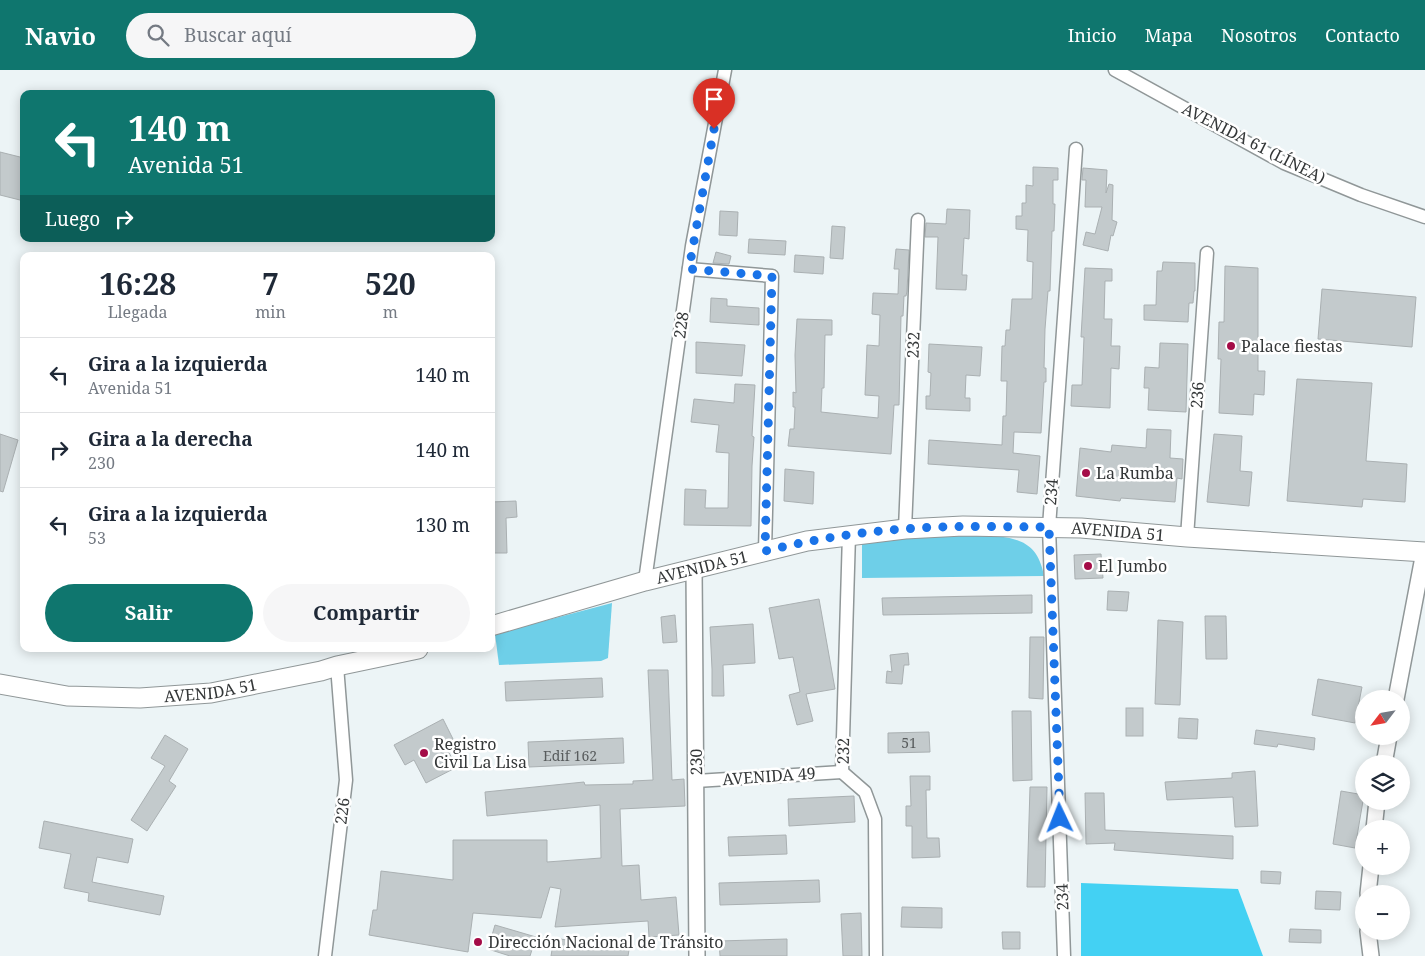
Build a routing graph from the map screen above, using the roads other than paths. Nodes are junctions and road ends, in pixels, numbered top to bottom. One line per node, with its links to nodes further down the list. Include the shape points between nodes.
1 (725, 70): 7 (street, 228)
2 (1115, 70): 4 (street, AVENIDA 61 (LÍNEA), via 1284,163)
3 (1076, 149): 8 (street, 234)
4 (1425, 217)
5 (918, 220): 9 (street, 232)
6 (1207, 252): 11 (street, 236)
7 (689, 269): 12 (street, via 772,276); 15 (street, 228)
8 (1049, 527): 9 (main road, AVENIDA 51); 11 (main road, AVENIDA 51); 27 (street, 234)
9 (905, 529): 10 (main road, AVENIDA 51)
10 (849, 534): 12 (main road, AVENIDA 51); 21 (street, 232)
11 (1187, 537): 13 (main road, AVENIDA 51)
12 (765, 551): 14 (main road, AVENIDA 51)
13 (1424, 552): 20 (street)
14 (694, 569): 15 (main road, AVENIDA 51); 22 (street, 230)
15 (645, 582): 16 (main road, AVENIDA 51)
16 (495, 625)
17 (404, 652): 18 (main road, AVENIDA 51)
18 (337, 666): 19 (main road, AVENIDA 51, via 211,693 140,698 67,696); 24 (street, 226, via 346,780)
19 (0, 684)
20 (1398, 690)
21 (842, 772): 22 (street, AVENIDA 49); 26 (street, 232, via 864,792 875,819)
22 (696, 781): 25 (street, 230)
23 (1369, 940): 28 (street)
24 (325, 956)
25 (697, 956)
26 (876, 956)
27 (1064, 956)
28 (1371, 956)

